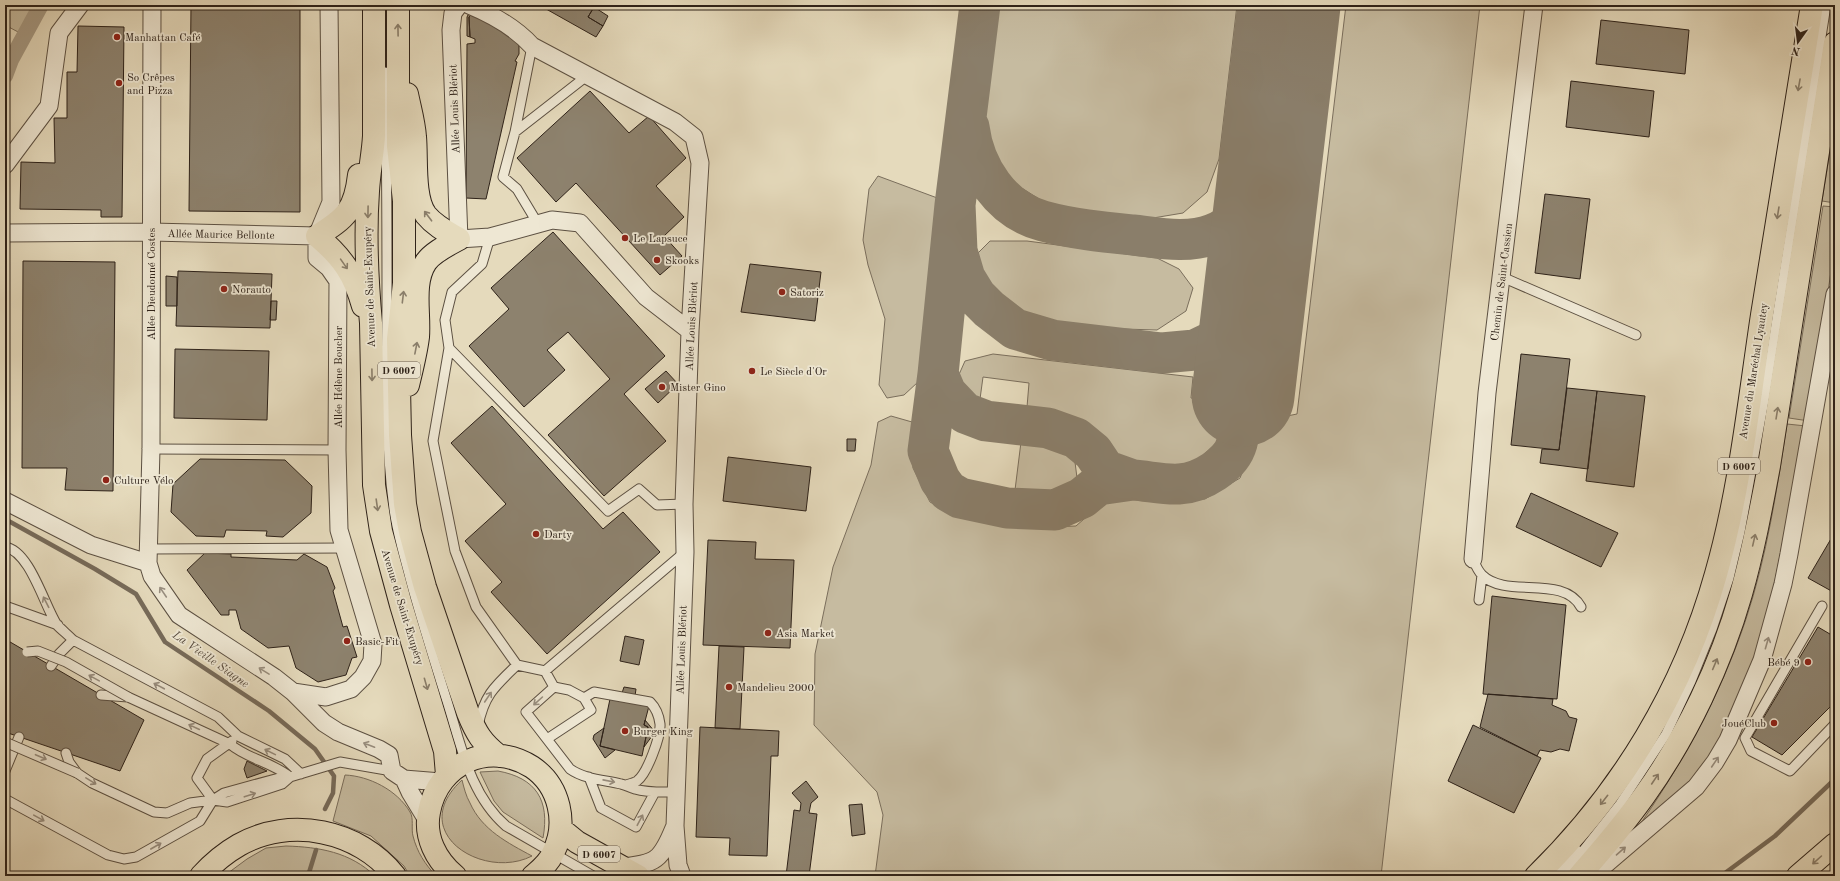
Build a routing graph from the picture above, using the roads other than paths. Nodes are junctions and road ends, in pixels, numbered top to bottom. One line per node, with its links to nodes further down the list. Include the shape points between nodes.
1 (80, 5): 17 (street, via 59,33 49,106)
2 (152, 5): 21 (street, Allée Dieudonné Costes)
3 (329, 5): 22 (street, Allée Hélène Boucher, via 331,202)
4 (383, 5): 10 (lane)
5 (459, 5): 24 (street, Allée Louis Blériot, via 453,13 451,30)
6 (469, 5): 12 (street, Allée Louis Blériot, via 520,33)
7 (1534, 5): 25 (street, Chemin de Saint-Cassien)
8 (1812, 5): 94 (main road, Avenue du Maréchal Lyautey / D 6007, one-way to 94, via 1748,411 1731,512 1717,573 1700,625 1679,675 1639,751 1587,823)
9 (1826, 5): 82 (lane, via 1765,395 1729,578 1710,636 1666,734)
10 (385, 10): 13 (main road, Avenue de Saint-Exupéry / D 6007)
11 (1835, 43): 97 (main road, D 6007, one-way to 11, via 1612,838 1674,749 1704,692 1741,594 1769,466)
12 (532, 46): 14 (street, Allée Louis Blériot); 16 (lane)
13 (386, 60): 15 (main road, Avenue de Saint-Exupéry / D 6007); 18 (lane); 22 (main road, via 360,118 360,162 354,199 346,215); 24 (main road, one-way to 13, via 433,223 422,206 418,191 412,114); 29 (main road, Avenue de Saint-Exupéry / D 6007, one-way to 29, via 368,191)
14 (588, 75): 16 (lane); 27 (street, Allée Louis Blériot, via 675,122 694,137 700,163)
15 (398, 97): 18 (lane, via 390,113 390,164); 31 (main road, Avenue de Saint-Exupéry / D 6007, one-way to 15, via 398,339 404,283 404,190 398,146)
16 (515, 132): 19 (lane, via 504,177 517,189)
17 (5, 165)
18 (386, 186): 52 (lane, via 386,393 389,465 394,511 422,622)
19 (538, 224): 23 (street); 27 (street, via 552,220 580,223 646,297)
20 (5, 232): 21 (street, Allée Maurice Bellonte)
21 (151, 232): 22 (street, Allée Maurice Bellonte); 32 (street, Allée Dieudonné Costes)
22 (317, 236): 29 (main road, one-way to 29, via 340,258 354,278); 33 (street, Allée Hélène Boucher, via 316,258 329,268 338,280)
23 (490, 237): 24 (street); 30 (lane, via 482,264 452,292 445,320)
24 (459, 239): 31 (main road, one-way to 24, via 418,339 418,283 426,262)
25 (1502, 277): 28 (lane); 40 (street, Chemin de Saint-Cassien, via 1487,393)
26 (1835, 294): 98 (street, one-way to 26, via 1696,787 1728,740 1762,660 1783,584)
27 (690, 331): 35 (street, Allée Louis Blériot)
28 (1636, 335)
29 (371, 336): 75 (main road, Avenue de Saint-Exupéry / D 6007, one-way to 75, via 374,485 381,531 445,751)
30 (449, 348): 35 (lane, via 608,511 639,489 657,505); 49 (lane, via 433,441 455,552 476,607)
31 (401, 414): 58 (main road, Avenue de Saint-Exupéry / D 6007, via 402,475 410,532 425,587)
32 (150, 449): 33 (lane); 39 (street, Allée Dieudonné Costes)
33 (337, 450): 37 (street, Allée Hélène Boucher, via 339,530)
34 (5, 501): 39 (street, via 91,545)
35 (684, 504): 38 (street, Allée Louis Blériot)
36 (5, 547): 46 (lane, one-way to 36, via 25,561 12,548)
37 (343, 548): 39 (lane); 54 (street, Allée Hélène Boucher, via 373,644 372,662 351,690 326,697)
38 (685, 552): 51 (lane); 78 (street, Allée Louis Blériot)
39 (148, 556): 54 (street, Allée Hélène Boucher, one-way to 39, via 179,615 152,576)
40 (1473, 559): 41 (lane)
41 (1482, 575): 42 (lane); 44 (lane, via 1495,583 1566,592 1577,599)
42 (1479, 600)
43 (1822, 606): 59 (lane, via 1745,738 1751,751 1790,771)
44 (1581, 607)
45 (5, 608): 46 (lane)
46 (58, 625): 47 (lane)
47 (73, 640): 50 (lane); 61 (lane, one-way to 47, via 218,717)
48 (27, 652): 56 (lane, one-way to 48, bridge, via 66,662 38,650)
49 (517, 665): 51 (lane); 60 (lane, one-way to 49, via 486,699)
50 (50, 666)
51 (546, 671): 53 (lane)
52 (439, 676): 58 (lane); 68 (lane)
53 (554, 687): 57 (lane, via 569,690); 63 (lane, one-way to 63, via 526,712)
54 (293, 692): 72 (street, Allée Hélène Boucher, one-way to 54, via 389,755 324,723)
55 (101, 695): 56 (lane)
56 (128, 697): 65 (lane, one-way to 56)
57 (584, 698): 63 (lane, via 591,710); 76 (lane, via 594,692 650,702 656,707 660,724 659,734 645,772 637,781)
58 (468, 713): 60 (main road, Avenue de Saint-Exupéry / D 6007)
59 (1835, 724)
60 (476, 733): 67 (main road, Avenue de Saint-Exupéry / D 6007)
61 (238, 736): 65 (lane); 71 (lane, one-way to 61, via 286,759)
62 (19, 737): 69 (lane)
63 (547, 739): 74 (lane, via 570,769)
64 (5, 742): 70 (lane, one-way to 70, bridge)
65 (230, 744): 73 (lane, via 239,752 280,768); 80 (lane, via 207,759 197,778)
66 (66, 753): 70 (lane)
67 (500, 756): 68 (main road); 84 (main road, via 532,767 544,778 554,792 561,811)
68 (466, 761): 75 (main road, via 454,768); 86 (lane, via 476,788 494,816)
69 (5, 771)
70 (77, 773): 80 (lane, one-way to 80, via 92,783 154,812 167,813 190,803)
71 (301, 774): 72 (lane, via 340,762); 73 (lane)
72 (398, 775): 75 (street); 81 (street)
73 (290, 777): 80 (lane, one-way to 73, via 227,802 282,784)
74 (589, 778): 76 (lane, one-way to 76); 77 (lane, one-way to 77, via 602,808 636,827)
75 (444, 779): 81 (main road, via 431,800)
76 (626, 785): 77 (lane)
77 (655, 792): 78 (lane)
78 (676, 792): 83 (street, Allée Louis Blériot)
79 (5, 799): 80 (lane, one-way to 80, via 108,855 124,859 136,857 200,820)
80 (213, 800)
81 (427, 820): 90 (main road, via 430,841 439,860)
82 (1606, 821): 95 (lane); 96 (lane)
83 (675, 826): 87 (street, via 658,858); 93 (street, Allée Louis Blériot, via 678,865)
84 (561, 829): 86 (main road); 87 (main road, D 6007, via 577,842)
85 (1835, 844): 99 (main road, one-way to 99)
86 (553, 854): 91 (main road, via 546,865); 92 (lane)
87 (630, 872)
88 (201, 876): 89 (main road, via 239,844 260,836 314,830 354,842 382,860)
89 (395, 876)
90 (455, 876)
91 (533, 876)
92 (593, 876)
93 (682, 876)
94 (1536, 876)
95 (1550, 876)
96 (1564, 876)
97 (1579, 876)
98 (1592, 876)
99 (1798, 876)

